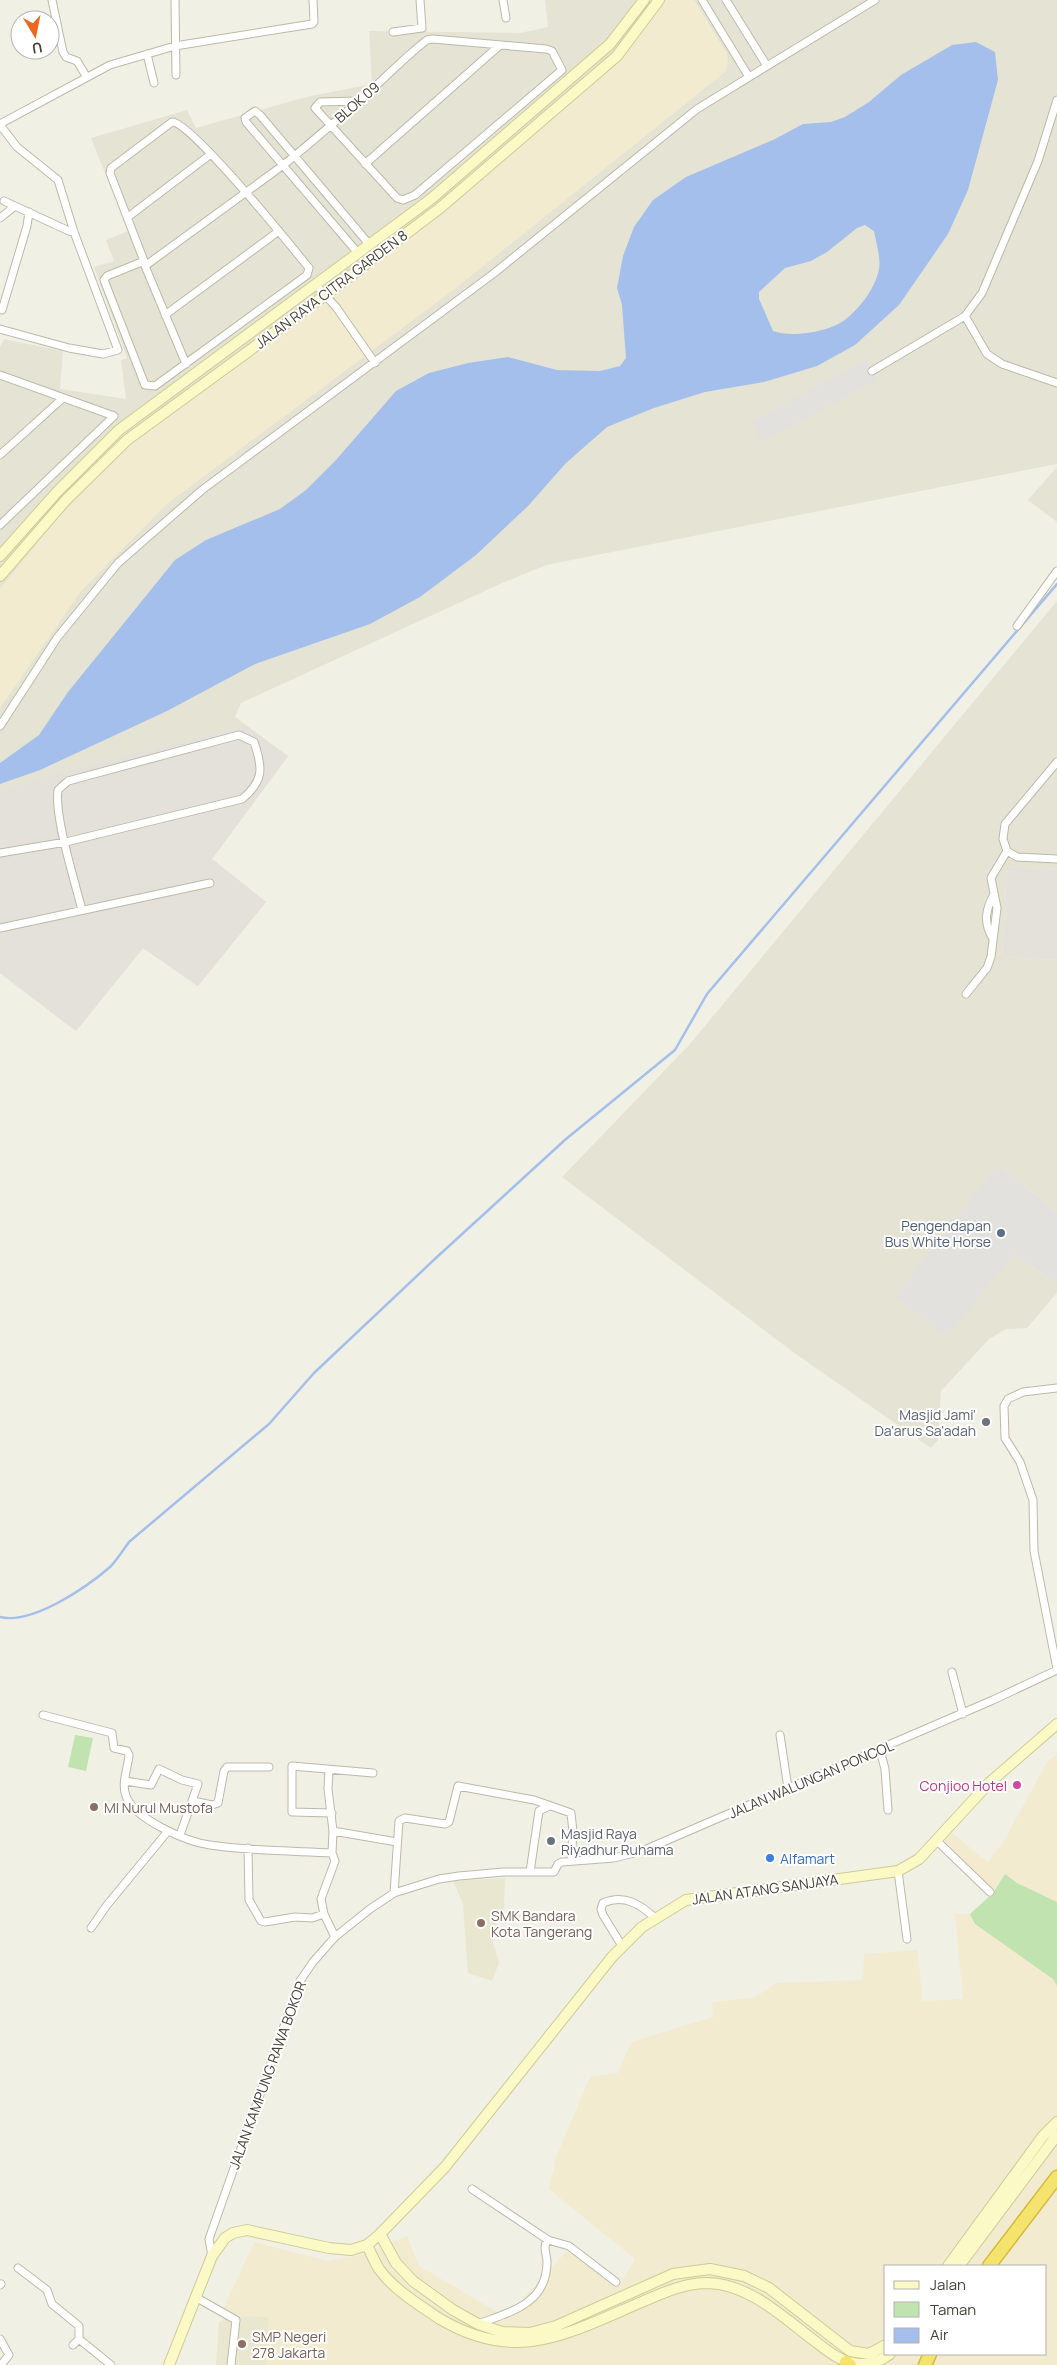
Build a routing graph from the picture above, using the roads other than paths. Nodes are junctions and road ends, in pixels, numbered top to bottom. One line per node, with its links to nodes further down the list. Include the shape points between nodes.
1 (52, 0): 18 (street, via 63,52 66,57 77,61)
2 (175, 0): 13 (street)
3 (313, 0): 13 (street, via 312,24)
4 (420, 0): 12 (street, via 422,28)
5 (503, 0): 11 (street)
6 (644, 0): 25 (street, JALAN RAYA CITRA GARDEN 8, via 610,44)
7 (659, 0): 26 (street, JALAN RAYA CITRA GARDEN 8, via 617,56)
8 (702, 0): 19 (street)
9 (726, 0): 16 (street)
10 (875, 0): 16 (street)
11 (506, 18)
12 (392, 32)
13 (175, 46): 15 (street); 17 (street)
14 (499, 46): 22 (street, BLOK 09, via 427,40); 29 (street); 29 (street, BLOK 09, via 535,46 552,51 562,70 415,195 403,200 397,198)
15 (147, 54): 18 (street, via 110,64); 20 (street)
16 (767, 66): 19 (street)
17 (176, 75)
18 (86, 76): 23 (street)
19 (750, 77): 50 (street, via 697,109 493,274)
20 (154, 83)
21 (1057, 100): 48 (street, via 1038,161 1011,228 982,293)
22 (359, 101): 24 (street, BLOK 09); 24 (street, via 316,104 315,108)
23 (0, 124): 38 (street, via 17,147 58,180)
24 (332, 124): 28 (street); 29 (street, BLOK 09)
25 (496, 142): 26 (street); 41 (street, JALAN RAYA CITRA GARDEN 8, via 431,199)
26 (506, 151): 45 (street, JALAN RAYA CITRA GARDEN 8)
27 (210, 154): 31 (street); 35 (street); 35 (street, via 179,122 172,122 111,168 110,173)
28 (294, 156): 30 (street); 30 (street, via 260,115 252,112 245,118 246,122); 37 (street)
29 (366, 164)
30 (282, 166): 31 (street); 40 (street)
31 (246, 193): 39 (street); 43 (street)
32 (4, 201): 33 (street)
33 (15, 206): 34 (street); 36 (street)
34 (29, 212): 38 (street); 46 (street)
35 (128, 217): 43 (street)
36 (0, 218)
37 (352, 224): 40 (street); 41 (street)
38 (74, 232): 49 (street, via 118,350 103,354 78,350)
39 (279, 232): 47 (street); 51 (street, via 310,272)
40 (340, 233): 42 (street)
41 (369, 244): 42 (street, JALAN RAYA CITRA GARDEN 8)
42 (358, 253): 44 (street, JALAN RAYA CITRA GARDEN 8)
43 (145, 264): 47 (street); 51 (street, via 107,276 104,280 145,385 155,386)
44 (316, 286): 45 (street); 59 (street, JALAN RAYA CITRA GARDEN 8, via 119,430 56,492)
45 (326, 299): 50 (street, via 336,307); 61 (street, JALAN RAYA CITRA GARDEN 8, via 127,440 65,501)
46 (2, 310)
47 (165, 315): 51 (street)
48 (965, 316): 52 (street); 55 (street, via 987,354 1002,364)
49 (0, 329)
50 (375, 363): 63 (street, via 202,490 118,563 57,638)
51 (186, 364)
52 (872, 371)
53 (3, 376): 54 (street); 56 (street)
54 (0, 383)
55 (1057, 383)
56 (63, 398): 57 (street); 58 (street, via 114,416)
57 (0, 455)
58 (0, 525)
59 (0, 556)
60 (1057, 571): 62 (street)
61 (0, 576)
62 (1017, 626)
63 (0, 726)
64 (1057, 762): 66 (street, via 1005,824 1003,839)
65 (66, 842): 65 (street, via 57,799 58,790 68,781 238,735 254,742 260,759 260,775 254,789 242,799); 67 (street); 70 (street)
66 (1007, 851): 68 (street, via 1017,857); 72 (street, via 991,878 994,894 987,908 986,926 992,937 991,957 987,968)
67 (0, 853)
68 (1057, 859)
69 (210, 883): 70 (street)
70 (82, 910): 71 (street)
71 (0, 928)
72 (966, 994)
73 (1057, 1388): 74 (street, via 1035,1390 1008,1399 1004,1406 1005,1438 1020,1462 1032,1500 1034,1551)
74 (1057, 1670): 76 (street, JALAN WALUNGAN PONCOL)
75 (952, 1672): 76 (street)
76 (962, 1714): 85 (street, JALAN WALUNGAN PONCOL)
77 (43, 1715): 84 (street, via 112,1733 114,1748 127,1751 129,1755)
78 (1055, 1730): 93 (street, JALAN ATANG SANJAYA, via 989,1783)
79 (780, 1735): 85 (street)
80 (881, 1753): 88 (street)
81 (269, 1767): 86 (street, via 227,1767 218,1803)
82 (329, 1770): 83 (street); 89 (street); 89 (street, via 291,1766 291,1810)
83 (373, 1773)
84 (125, 1781): 86 (street, via 154,1784 160,1769 198,1784); 90 (street, via 126,1796 134,1808)
85 (788, 1788): 97 (street, JALAN WALUNGAN PONCOL, via 629,1855)
86 (193, 1801): 92 (street)
87 (549, 1806): 94 (street, via 528,1798 458,1786 449,1822 401,1819); 97 (street, via 572,1816); 100 (street, via 539,1811)
88 (888, 1810)
89 (332, 1813): 91 (street)
90 (168, 1831): 92 (street); 105 (street)
91 (333, 1831): 94 (street); 96 (street)
92 (180, 1835): 95 (street, via 209,1845)
93 (936, 1840): 99 (street, JALAN ATANG SANJAYA, via 919,1858); 102 (street)
94 (397, 1842): 101 (street)
95 (248, 1848): 96 (street); 103 (street, via 249,1900 261,1921 312,1918)
96 (332, 1853): 103 (street, via 335,1861 321,1899)
97 (571, 1858): 98 (street, JALAN WALUNGAN PONCOL)
98 (557, 1867): 100 (street, JALAN KAMPUNG RAWA BOKOR)
99 (898, 1871): 104 (street, JALAN ATANG SANJAYA, via 686,1900); 107 (street)
100 (530, 1872): 101 (street, JALAN KAMPUNG RAWA BOKOR, via 449,1878)
101 (395, 1889): 106 (street, JALAN KAMPUNG RAWA BOKOR)
102 (990, 1892)
103 (324, 1914): 106 (street)
104 (655, 1918): 108 (street, JALAN ATANG SANJAYA); 108 (street, via 642,1906 626,1900 603,1903 603,1915)
105 (91, 1928)
106 (333, 1933): 116 (street, JALAN KAMPUNG RAWA BOKOR, via 306,1970 295,1994 209,2239)
107 (907, 1939)
108 (622, 1946): 113 (street, JALAN ATANG SANJAYA, via 445,2167)
109 (1057, 2122): 117 (street, via 1043,2136)
110 (1057, 2135): 118 (street)
111 (1057, 2177): 119 (highway)
112 (472, 2189): 114 (street)
113 (380, 2234): 115 (street, JALAN ATANG SANJAYA); 125 (street, via 396,2263 413,2281)
114 (548, 2240): 121 (street, via 569,2246); 125 (street, via 541,2288 530,2302)
115 (367, 2245): 116 (street, via 351,2250 329,2248 241,2230 225,2238); 124 (street, via 380,2269 394,2285 425,2309 473,2339 500,2346 530,2346 560,2338 677,2287 709,2283 740,2290)
116 (212, 2256): 123 (street)
117 (949, 2265)
118 (961, 2265)
119 (990, 2265)
120 (18, 2268): 126 (street, via 47,2290 52,2304 79,2326)
121 (616, 2282)
122 (776, 2293): 124 (street); 125 (street, via 744,2276 710,2269 673,2274 556,2326 530,2333 502,2332); 129 (street, via 850,2351 869,2354)
123 (196, 2298): 134 (street); 135 (street, via 236,2320)
124 (767, 2305): 131 (street)
125 (478, 2324)
126 (79, 2339): 128 (street); 133 (street)
127 (0, 2340): 132 (street, via 9,2356)
128 (73, 2345)
129 (884, 2346)
130 (888, 2355): 131 (street, via 873,2364)
131 (848, 2363)
132 (1, 2365)
133 (111, 2365)
134 (170, 2365)
135 (231, 2365)

